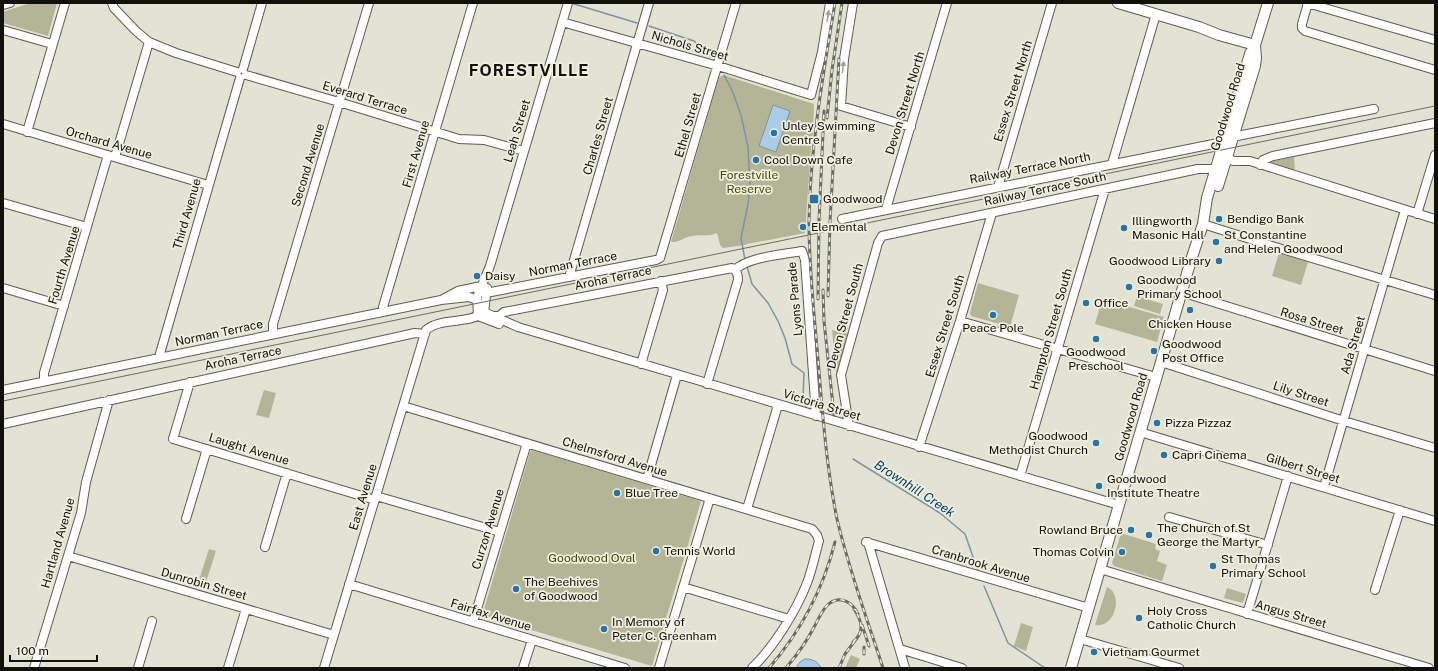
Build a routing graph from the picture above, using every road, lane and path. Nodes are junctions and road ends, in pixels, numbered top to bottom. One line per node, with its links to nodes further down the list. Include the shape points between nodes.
1 (10, 3): 17 (street)
2 (65, 3): 23 (street)
3 (112, 3): 22 (street, Everard Terrace)
4 (262, 3): 28 (street, Third Avenue)
5 (370, 3): 29 (street, Second Avenue)
6 (473, 3): 35 (street, First Avenue)
7 (568, 3): 19 (street, Leah Street)
8 (650, 3): 24 (street, Charles Street)
9 (736, 3): 26 (street, Ethel Street)
10 (830, 3): 26 (street, Nichols Street, one-way to 10, via 811,95 822,52)
11 (853, 3): 33 (street, one-way to 11, via 841,106 844,59)
12 (947, 3): 33 (street, Devon Street North)
13 (1052, 3): 46 (street, Essex Street North)
14 (1118, 3): 18 (main road)
15 (1268, 3): 25 (main road, Goodwood Road)
16 (1308, 3): 21 (street); 27 (street, via 1302,24 1305,31)
17 (3, 5)
18 (1156, 14): 25 (main road); 42 (street)
19 (562, 22): 24 (street, Nichols Street); 38 (street, Leah Street)
20 (3, 30): 23 (street)
21 (1435, 40)
22 (149, 42): 28 (street, Everard Terrace); 40 (street, Fourth Avenue)
23 (52, 44): 34 (street)
24 (638, 44): 26 (street, Nichols Street); 60 (street, Charles Street)
25 (1255, 46): 36 (main road, Goodwood Road, via 1255,66)
26 (718, 66): 58 (street, Ethel Street)
27 (1435, 70)
28 (241, 74): 29 (street, Everard Terrace); 45 (street, Third Avenue)
29 (339, 102): 35 (street, Everard Terrace); 75 (street, Second Avenue, via 273,324)
30 (1374, 109): 36 (street, Railway Terrace North)
31 (1435, 123): 43 (street, via 1273,156 1263,160)
32 (3, 124): 34 (street, Orchard Avenue)
33 (911, 127): 49 (street, Devon Street North)
34 (27, 132): 40 (street, Orchard Avenue)
35 (435, 132): 38 (street, Everard Terrace, via 459,139 484,140); 70 (street, First Avenue, via 383,307)
36 (1228, 139): 37 (street, Railway Terrace North); 41 (main road, Goodwood Road)
37 (1207, 145): 41 (street, via 1216,147); 42 (street, Railway Terrace North)
38 (524, 152): 64 (street, Leah Street)
39 (1435, 155): 52 (street)
40 (112, 156): 45 (street, Orchard Avenue); 56 (street, Fourth Avenue)
41 (1223, 156): 43 (street, via 1232,161 1248,161); 44 (main road, Goodwood Road)
42 (1112, 164): 46 (street, Railway Terrace North)
43 (1260, 165): 44 (street, Railway Terrace South, via 1244,164); 50 (street)
44 (1219, 170): 47 (street, Railway Terrace South, via 1198,169); 55 (main road, Goodwood Road, via 1213,200)
45 (208, 185): 79 (street, Third Avenue)
46 (998, 187): 49 (street, Railway Terrace North)
47 (1105, 189): 51 (street, Railway Terrace South); 77 (street, Hampton Street South)
48 (3, 203): 56 (street)
49 (886, 209): 53 (street, Railway Terrace North)
50 (1405, 210): 52 (street); 61 (street, Ada Street)
51 (992, 213): 57 (street, Railway Terrace South, via 887,234); 73 (street, Essex Street South)
52 (1417, 214): 54 (street)
53 (842, 219)
54 (1435, 219)
55 (1204, 222): 61 (street); 65 (main road, Goodwood Road)
56 (87, 227): 69 (street, Fourth Avenue)
57 (880, 238): 95 (street, Devon Street South, via 841,375)
58 (663, 253): 60 (street, Norman Terrace, via 656,260)
59 (737, 270): 62 (street, Aroha Terrace, via 728,268); 87 (street, via 738,280); 92 (street, Lyons Parade, via 751,261 802,251 805,260)
60 (569, 276): 64 (street, Norman Terrace)
61 (1385, 280): 66 (street); 78 (street, Ada Street)
62 (662, 281): 72 (street, Aroha Terrace); 81 (street, via 663,290)
63 (3, 288): 69 (street)
64 (483, 290): 67 (street, Norman Terrace, via 458,291); 68 (street, Leah Street); 71 (street, Leah Street)
65 (1181, 292): 78 (street, Rosa Street); 80 (main road, Goodwood Road)
66 (1435, 295)
67 (441, 300): 68 (street, Norman Terrace, via 469,297); 70 (street, Norman Terrace)
68 (477, 300): 71 (street, Leah Street)
69 (64, 306): 85 (street, Fourth Avenue, via 44,373)
70 (384, 311): 75 (street, Norman Terrace)
71 (480, 314): 72 (street, Victoria Street); 74 (street, Victoria Street, via 494,322); 76 (street, Aroha Terrace, via 433,326 427,329)
72 (493, 316): 74 (street, Victoria Street)
73 (960, 321): 77 (street); 98 (street, Essex Street South)
74 (518, 327): 81 (street, Victoria Street)
75 (273, 334): 79 (street, Norman Terrace)
76 (425, 334): 86 (street, Aroha Terrace, via 415,333); 91 (street, East Avenue)
77 (1058, 349): 84 (street); 102 (street, Hampton Street South)
78 (1365, 350): 82 (street, Rosa Street); 93 (street, Ada Street)
79 (159, 357): 85 (street, Norman Terrace)
80 (1161, 362): 84 (main road, Goodwood Road); 93 (street, Lily Street)
81 (641, 364): 83 (street, Victoria Street)
82 (1435, 371)
83 (677, 375): 87 (street, Victoria Street); 104 (street)
84 (1156, 377): 96 (main road, Goodwood Road)
85 (44, 381): 88 (street, Norman Terrace)
86 (190, 382): 89 (street, Aroha Terrace); 100 (street, Laught Avenue, via 173,438)
87 (707, 384): 90 (street, Victoria Street)
88 (3, 390)
89 (109, 400): 94 (street, Aroha Terrace); 117 (street, Hartland Avenue)
90 (778, 405): 92 (street, Victoria Street); 109 (street)
91 (403, 406): 97 (street, Chelmsford Avenue); 106 (street, East Avenue)
92 (816, 416): 95 (street, Victoria Street)
93 (1344, 421): 99 (street, Lily Street); 105 (street, Ada Street)
94 (3, 424)
95 (849, 426): 98 (street, Victoria Street)
96 (1140, 432): 103 (street, Gilbert Street); 108 (main road, Goodwood Road)
97 (527, 443): 104 (street, Chelmsford Avenue); 114 (street, Curzon Avenue)
98 (919, 447): 102 (street, Victoria Street)
99 (1435, 448)
100 (207, 449): 101 (street, Laught Avenue); 112 (street)
101 (287, 473): 106 (street, Laught Avenue); 116 (street)
102 (1020, 476): 108 (street, Victoria Street)
103 (1288, 476): 105 (street, Gilbert Street); 115 (street)
104 (647, 479): 107 (street, Chelmsford Avenue)
105 (1324, 487): 110 (street, Gilbert Street)
106 (375, 498): 114 (street, Laught Avenue); 119 (street, East Avenue)
107 (710, 498): 109 (street, Chelmsford Avenue); 120 (street)
108 (1119, 505): 118 (main road, Goodwood Road)
109 (747, 509): 125 (street, Chelmsford Avenue, via 812,529 817,535 819,541 807,583)
110 (1400, 510): 113 (street, Gilbert Street); 121 (street)
111 (1169, 517): 115 (street)
112 (186, 519)
113 (1435, 520)
114 (500, 532): 127 (street, Curzon Avenue)
115 (1268, 545): 124 (street)
116 (265, 547)
117 (68, 556): 123 (street, Dunrobin Street); 132 (street, Hartland Avenue)
118 (1100, 569): 122 (main road, Goodwood Road); 124 (street, Angus Street)
119 (349, 584): 127 (street, Fairfax Avenue); 128 (street, East Avenue)
120 (683, 587): 125 (street); 138 (street)
121 (1375, 590)
122 (1089, 608): 129 (main road, Goodwood Road); 131 (street, Cranbrook Avenue, via 867,542)
123 (246, 609): 128 (street, Dunrobin Street); 134 (street)
124 (1247, 614): 144 (street, Angus Street)
125 (790, 619): 139 (street)
126 (152, 621): 133 (street)
127 (473, 622): 130 (street, Fairfax Avenue)
128 (334, 634): 135 (street, East Avenue)
129 (1080, 639): 142 (main road, Goodwood Road); 143 (street)
130 (532, 640): 136 (street); 137 (street, Fairfax Avenue)
131 (900, 649): 140 (street); 141 (street)
132 (34, 668)
133 (138, 668)
134 (228, 668)
135 (324, 668)
136 (523, 668)
137 (626, 668)
138 (659, 668)
139 (752, 668)
140 (905, 668)
141 (962, 668)
142 (1072, 668)
143 (1179, 668)
144 (1429, 668)

